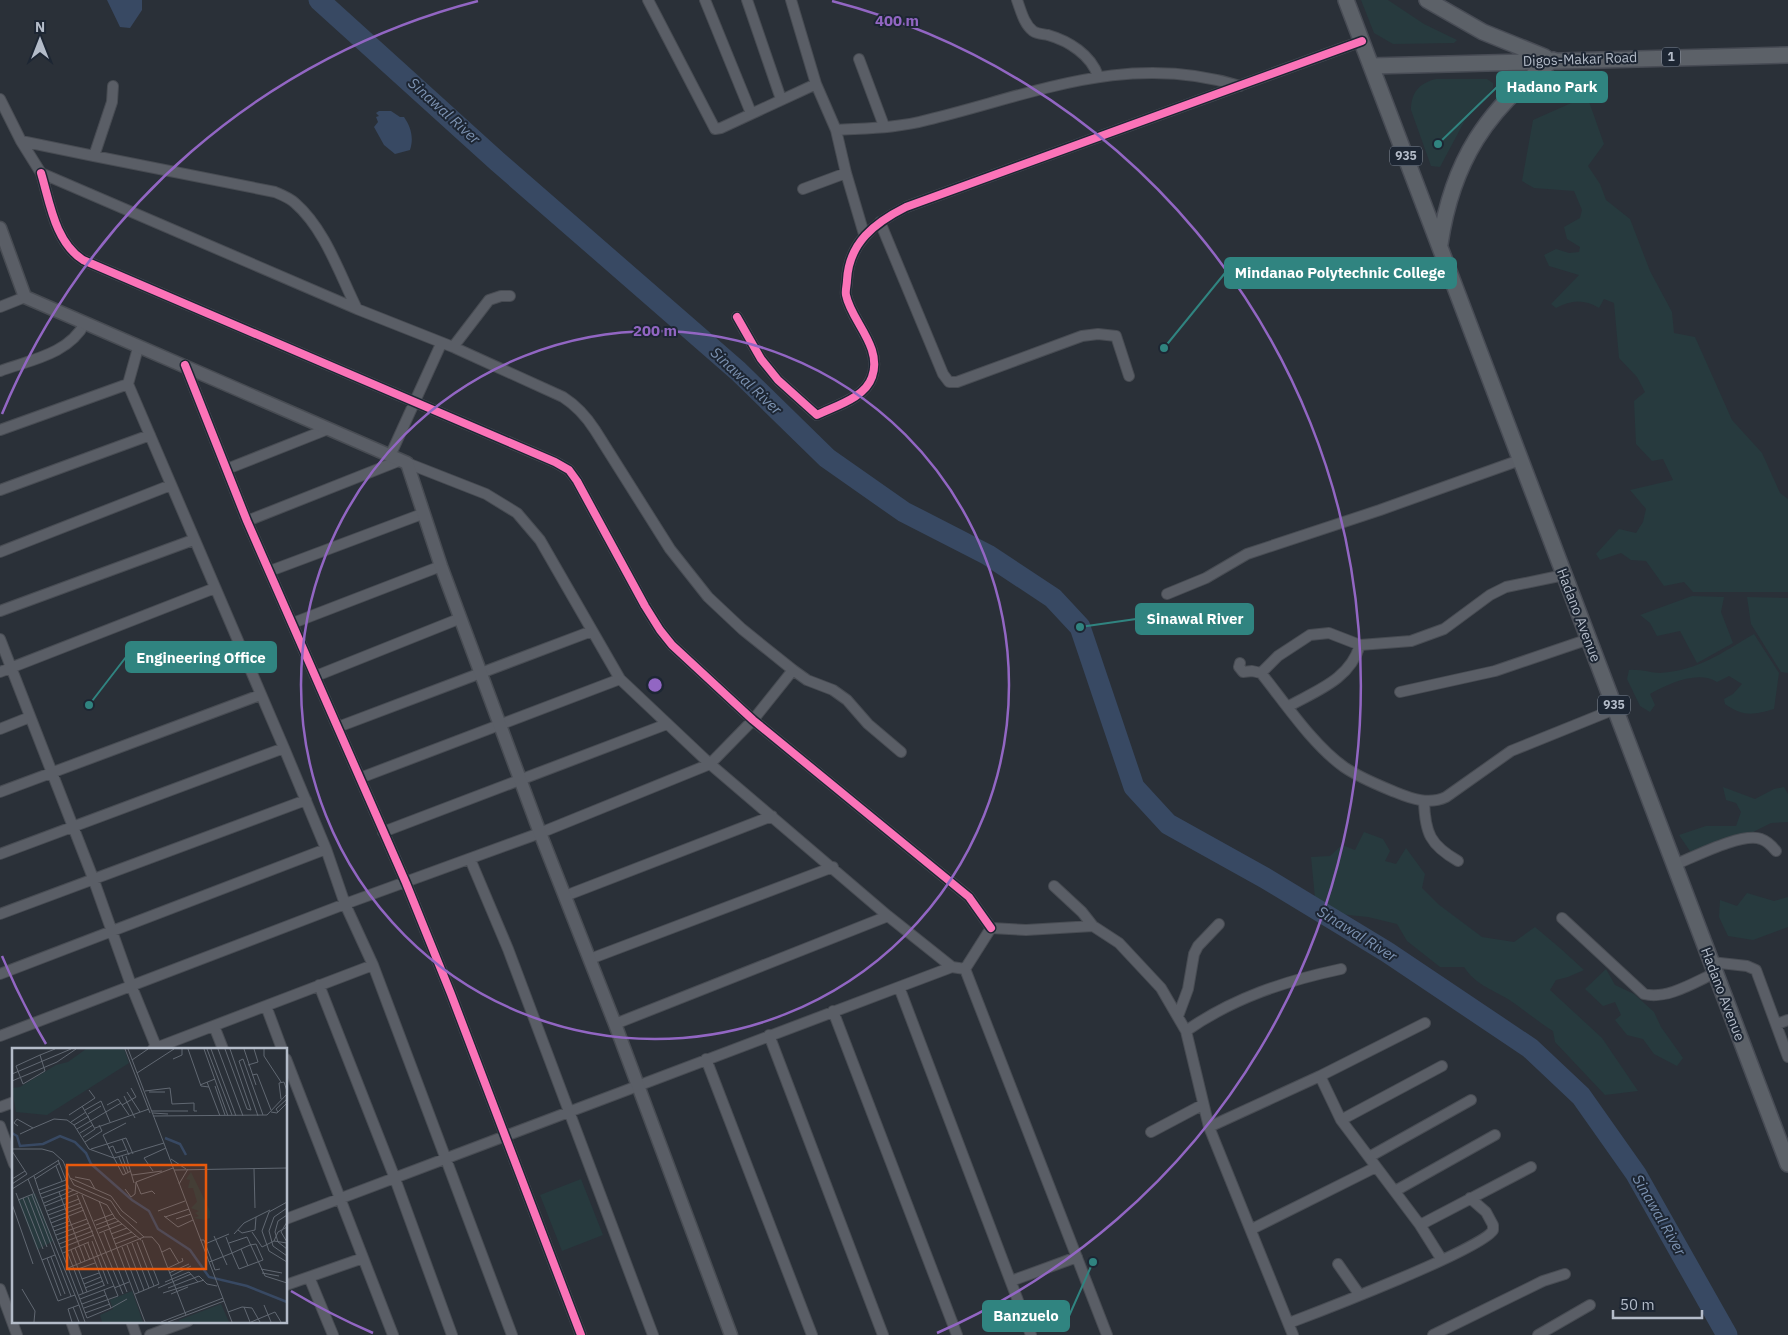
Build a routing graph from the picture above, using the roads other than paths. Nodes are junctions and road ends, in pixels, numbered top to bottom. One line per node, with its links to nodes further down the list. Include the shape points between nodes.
1 (648, 0): 19 (street, via 713,127 721,128)
2 (705, 0): 19 (street)
3 (747, 0): 18 (street)
4 (791, 0): 14 (street)
5 (1017, 0): 13 (street, via 1025,22 1034,32 1077,48 1092,63)
6 (1346, 0): 8 (main road, Hadano Avenue)
7 (1427, 0): 11 (main road, via 1483,32)
8 (1362, 41): 12 (main road, Hadano Avenue); 16 (street)
9 (1788, 56): 11 (main road, Digos-Makar Road / 1)
10 (859, 59): 20 (street)
11 (1553, 60): 12 (main road, Digos-Makar Road / 1); 30 (main road, via 1509,95 1474,140 1451,191)
12 (1371, 66): 30 (main road, Hadano Avenue / 935)
13 (1098, 76): 16 (street, via 1188,74); 20 (street, via 1029,91 926,121)
14 (816, 84): 18 (street); 21 (street)
15 (113, 86): 23 (street, via 112,102)
16 (1240, 86): 27 (street, via 906,207)
17 (0, 98): 22 (street)
18 (782, 99): 19 (street)
19 (751, 113)
20 (884, 126): 21 (street)
21 (836, 130): 25 (street)
22 (21, 141): 23 (street); 24 (street)
23 (94, 156): 35 (street, via 275,192 294,202 318,231)
24 (41, 173): 35 (street); 45 (street, via 64,241 83,260)
25 (846, 173): 26 (street); 29 (street)
26 (803, 189)
27 (880, 222): 29 (street); 43 (street, via 949,382 957,382 1075,338 1098,334 1116,336)
28 (0, 228): 31 (street)
29 (864, 234): 36 (street, via 848,266 846,296 875,359 872,378 859,395 817,415 778,380 761,359)
30 (1440, 246): 50 (main road, Hadano Avenue / 935)
31 (3, 247): 33 (street)
32 (510, 296): 39 (street, via 490,300)
33 (25, 297): 34 (street); 37 (street)
34 (0, 307)
35 (357, 309): 38 (street)
36 (737, 318)
37 (85, 323): 40 (street); 42 (street, via 78,336 62,348)
38 (441, 344): 39 (street); 45 (street)
39 (453, 347): 72 (street, via 564,397 583,413 670,549 694,579 724,614)
40 (138, 348): 41 (street); 44 (street)
41 (185, 365): 46 (street); 51 (street)
42 (0, 371)
43 (1129, 376)
44 (128, 384): 47 (street); 48 (street)
45 (414, 402): 49 (street); 83 (street, via 569,470 660,630 683,656)
46 (328, 429): 49 (street); 51 (street)
47 (0, 430)
48 (150, 435): 52 (street); 53 (street)
49 (399, 460): 54 (street); 55 (street); 66 (street, via 486,494 517,512 540,540)
50 (1520, 460): 60 (main road, Hadano Avenue / 935); 62 (street, via 1247,554 1206,578)
51 (227, 469): 55 (street)
52 (171, 485): 56 (street); 57 (street)
53 (0, 490)
54 (422, 514): 58 (street); 59 (street)
55 (247, 521): 59 (street)
56 (193, 540): 61 (street); 63 (street)
57 (0, 552)
58 (441, 566): 64 (street); 65 (street)
59 (270, 571): 65 (street)
60 (1564, 575): 68 (main road, Hadano Avenue / 935); 69 (street, via 1506,587 1444,629 1425,638 1393,644)
61 (215, 588): 71 (street); 79 (street)
62 (1167, 594)
63 (0, 611)
64 (461, 618): 74 (street); 76 (street)
65 (293, 623): 76 (street)
66 (592, 631): 74 (street); 77 (street)
67 (0, 639): 71 (street)
68 (1589, 639): 78 (street, via 1495,671); 81 (main road, Hadano Avenue / 935)
69 (1360, 645): 75 (street, via 1329,633 1310,635 1278,656); 80 (street, via 1345,674)
70 (1240, 663): 75 (street, via 1239,667 1244,672)
71 (11, 668): 73 (street); 82 (street)
72 (793, 670): 83 (street); 89 (street, via 841,696)
73 (0, 672)
74 (480, 672): 85 (street); 86 (street)
75 (1262, 673): 80 (street)
76 (316, 676): 86 (street)
77 (620, 679): 84 (street); 85 (street)
78 (1400, 692)
79 (260, 695): 88 (street); 91 (street)
80 (1289, 706): 96 (street, via 1315,741 1343,766 1373,782)
81 (1615, 709): 96 (street, via 1510,751 1446,797); 106 (main road, Hadano Avenue / 935)
82 (30, 717): 87 (street); 91 (street)
83 (753, 720): 90 (street); 118 (street, via 968,897)
84 (667, 724): 90 (street); 93 (street)
85 (500, 725): 92 (street); 93 (street)
86 (338, 727): 92 (street)
87 (0, 729)
88 (284, 748): 95 (street); 98 (street)
89 (901, 752)
90 (710, 764): 97 (street); 100 (street)
91 (51, 772): 94 (street); 98 (street)
92 (360, 778): 99 (street)
93 (520, 781): 99 (street); 100 (street)
94 (0, 792)
95 (306, 800): 101 (street); 108 (street)
96 (1424, 801): 105 (street, via 1425,825 1431,839)
97 (772, 816): 107 (street); 111 (street)
98 (72, 826): 103 (street); 108 (street)
99 (383, 832): 109 (street)
100 (540, 833): 104 (street); 111 (street)
101 (326, 849): 112 (street); 119 (street)
102 (1776, 851): 106 (street, via 1764,839 1753,838)
103 (0, 854)
104 (470, 859): 109 (street); 154 (street, via 508,948)
105 (1458, 861)
106 (1674, 865): 123 (main road, Hadano Avenue / 935)
107 (833, 867): 114 (street); 120 (street)
108 (93, 878): 113 (street); 119 (street)
109 (406, 883): 112 (street); 160 (street)
110 (1054, 886): 117 (street)
111 (565, 896): 120 (street)
112 (345, 904): 121 (street); 127 (street)
113 (0, 914)
114 (888, 916): 122 (street); 135 (street)
115 (1562, 918): 123 (street, via 1644,994 1657,996 1667,993)
116 (1219, 924): 132 (street, via 1194,954 1187,995)
117 (1093, 926): 118 (street, via 1026,930); 132 (street, via 1119,943 1138,961 1162,988)
118 (991, 928): 124 (street)
119 (112, 932): 126 (street); 127 (street)
120 (590, 960): 135 (street)
121 (374, 964): 128 (street); 163 (street)
122 (952, 967): 124 (street); 129 (street)
123 (1713, 968): 136 (street, via 1754,968); 164 (main road, Hadano Avenue / 935)
124 (965, 969): 174 (street)
125 (1341, 969): 138 (street, via 1257,993 1225,1006)
126 (0, 974)
127 (131, 985): 140 (street); 141 (street)
128 (319, 986): 130 (street); 167 (street)
129 (899, 987): 131 (street); 180 (street)
130 (266, 1006): 137 (street); 143 (street)
131 (833, 1011): 139 (street); 204 (street)
132 (1178, 1016): 138 (street)
133 (1788, 1020): 136 (street)
134 (1425, 1023): 148 (street)
135 (615, 1024): 149 (street)
136 (1777, 1024): 144 (street)
137 (214, 1026): 141 (street); 142 (street)
138 (1186, 1031): 152 (street)
139 (769, 1035): 145 (street); 191 (street)
140 (0, 1036)
141 (156, 1048)
142 (222, 1048)
143 (282, 1048)
144 (1788, 1057)
145 (706, 1059): 149 (street); 203 (street)
146 (288, 1064): 169 (street)
147 (1442, 1066): 155 (street)
148 (1320, 1076): 155 (street); 157 (street)
149 (638, 1086): 154 (street); 202 (street)
150 (1471, 1100): 161 (street)
151 (12, 1103): 153 (street)
152 (1202, 1106): 157 (street); 158 (street)
153 (0, 1107)
154 (569, 1111): 160 (street); 201 (street)
155 (1341, 1120): 161 (street)
156 (0, 1126): 162 (street)
157 (1209, 1127): 173 (street)
158 (1152, 1132)
159 (1496, 1135): 168 (street)
160 (504, 1136): 163 (street); 200 (street)
161 (1370, 1157): 165 (street)
162 (12, 1159)
163 (446, 1159): 167 (street); 199 (street)
164 (1788, 1164)
165 (1376, 1167): 168 (street); 173 (street)
166 (1531, 1167): 170 (street)
167 (394, 1176): 169 (street); 198 (street)
168 (1395, 1191): 172 (street)
169 (339, 1198): 171 (street); 175 (street)
170 (1470, 1198): 172 (street); 176 (street, via 1491,1220 1492,1234)
171 (288, 1217)
172 (1420, 1225): 176 (street)
173 (1252, 1229): 190 (street)
174 (1077, 1257): 180 (street); 206 (street)
175 (363, 1258): 179 (street); 197 (street)
176 (1442, 1260): 183 (street)
177 (1338, 1264): 183 (street)
178 (1565, 1274): 208 (street, via 1543,1281)
179 (309, 1276): 181 (street); 196 (street)
180 (1011, 1281): 205 (street)
181 (288, 1284)
182 (0, 1289): 185 (street)
183 (1359, 1294): 190 (street)
184 (1590, 1306): 209 (street)
185 (12, 1315)
186 (15, 1322): 192 (street)
187 (71, 1322): 193 (street)
188 (131, 1322): 194 (street)
189 (185, 1322): 195 (street)
190 (1289, 1324): 207 (street)
191 (879, 1334)
192 (17, 1335)
193 (76, 1335)
194 (136, 1335)
195 (150, 1335)
196 (333, 1335)
197 (393, 1335)
198 (452, 1335)
199 (512, 1335)
200 (581, 1335)
201 (653, 1335)
202 (731, 1335)
203 (812, 1335)
204 (957, 1335)
205 (1031, 1335)
206 (1107, 1335)
207 (1294, 1335)
208 (1433, 1335)
209 (1538, 1335)

